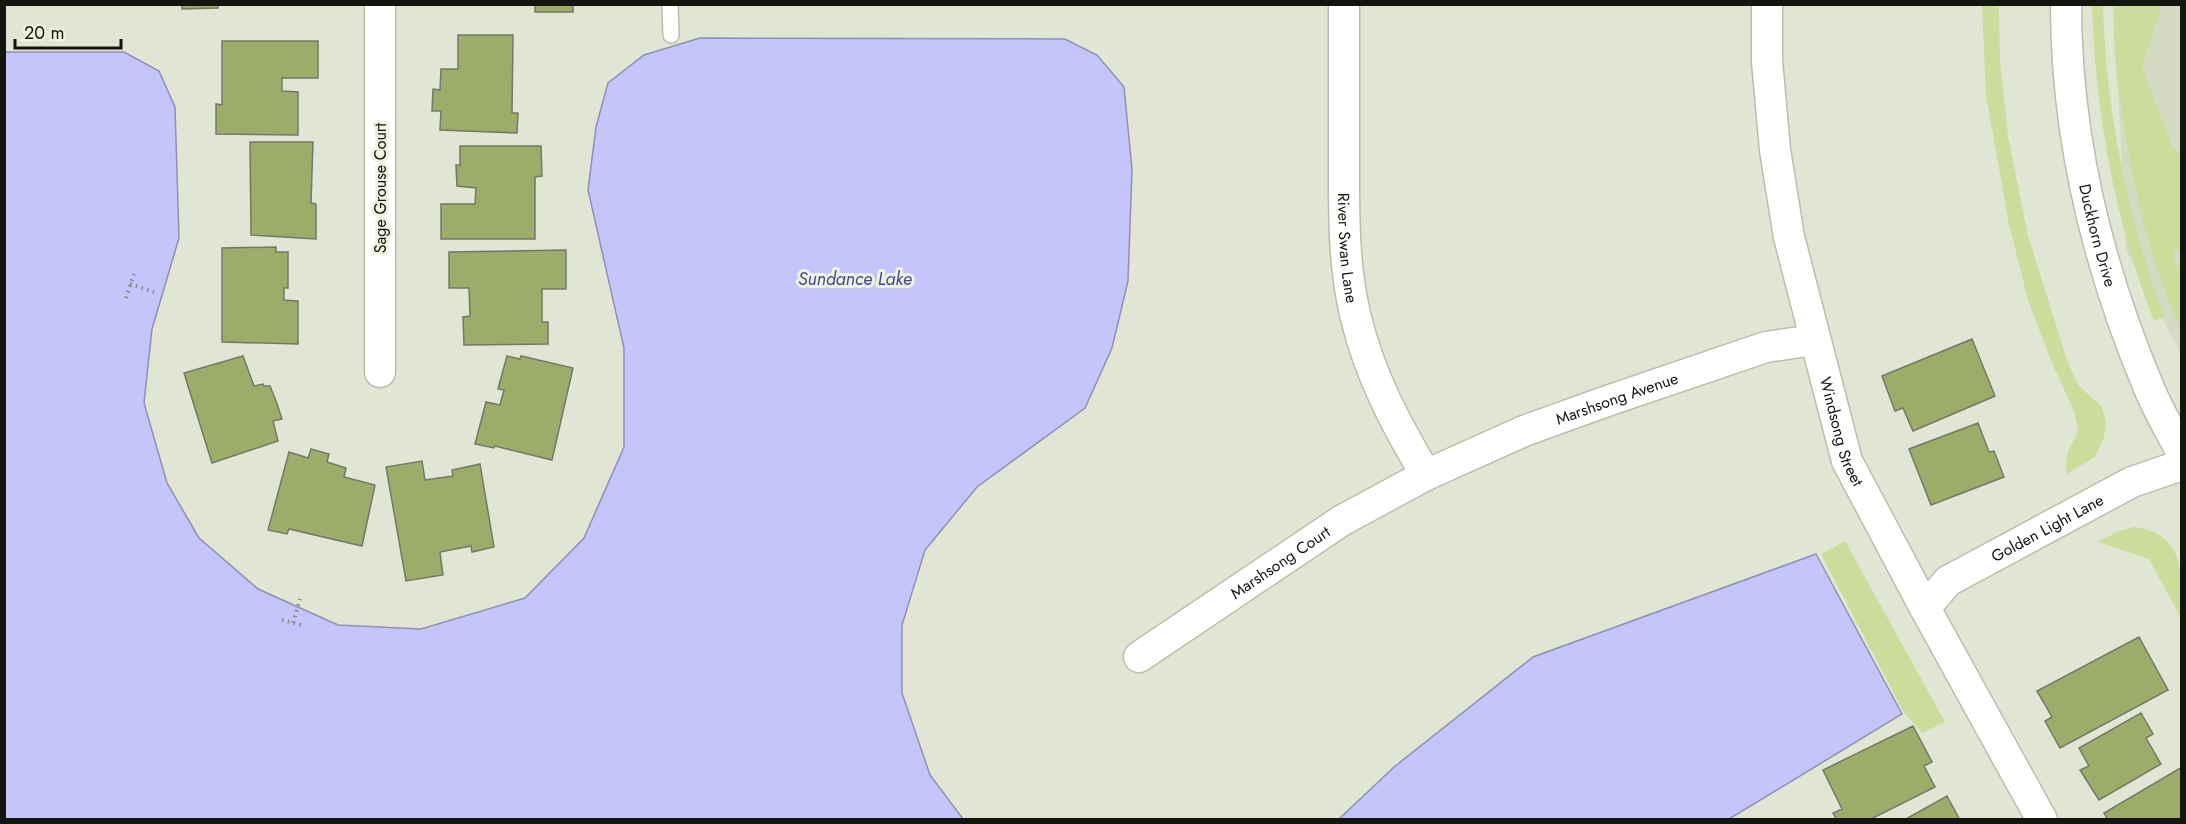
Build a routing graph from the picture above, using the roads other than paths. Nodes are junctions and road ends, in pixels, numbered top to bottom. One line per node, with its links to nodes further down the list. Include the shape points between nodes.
1 (380, 4): 8 (street, Sage Grouse Court)
2 (670, 4): 6 (lane)
3 (1344, 4): 11 (street, River Swan Lane, via 1344,217 1356,317 1371,369 1393,419)
4 (1767, 4): 7 (street, Windsong Street, via 1767,61 1775,150 1789,237)
5 (2066, 4): 9 (street, Duckhorn Drive, via 2066,45 2077,146 2094,229 2149,389)
6 (670, 35)
7 (1815, 340): 11 (street, Marshsong Avenue, via 1766,347 1610,400 1524,431); 12 (street, Windsong Street, via 1847,461)
8 (380, 372)
9 (2181, 453)
10 (2181, 465): 12 (street, Golden Light Lane, via 2132,482 1948,581)
11 (1426, 475): 13 (street, Marshsong Court, via 1341,521)
12 (1925, 608): 14 (street, Windsong Street)
13 (1139, 657)
14 (2042, 819)

